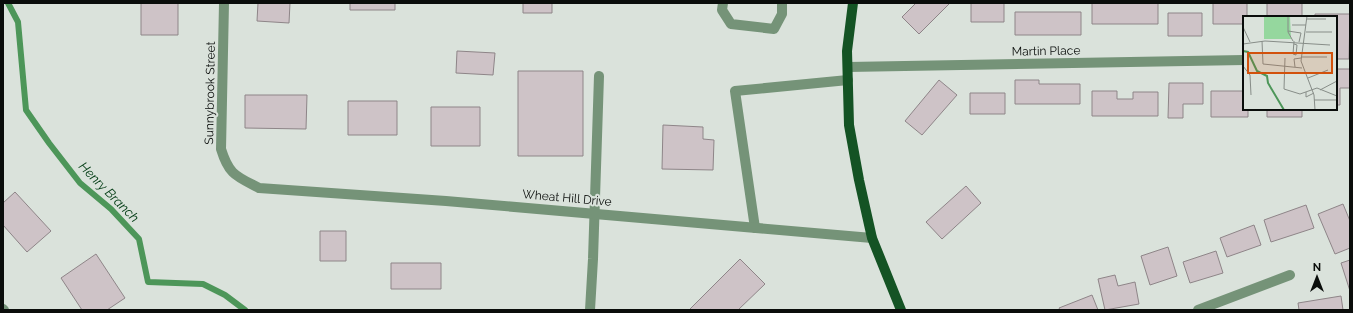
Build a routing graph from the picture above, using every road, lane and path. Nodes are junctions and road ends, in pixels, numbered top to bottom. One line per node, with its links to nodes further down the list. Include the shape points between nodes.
1 (224, 3): 9 (street, Sunnybrook Street, via 221,149 227,166 235,175)
2 (722, 3): 3 (street, via 722,10 732,24 774,28 782,14)
3 (782, 3)
4 (853, 3): 6 (main road, via 847,51)
5 (1243, 60): 6 (street, Martin Place)
6 (848, 67): 8 (main road)
7 (599, 76): 10 (street)
8 (848, 80): 11 (street, via 735,91); 12 (main road, via 849,125)
9 (259, 188): 10 (street, Wheat Hill Drive)
10 (595, 213): 11 (street, Wheat Hill Drive); 14 (street)
11 (755, 228): 12 (street, Wheat Hill Drive)
12 (872, 238): 15 (main road)
13 (1290, 275): 16 (street)
14 (590, 310)
15 (901, 310)
16 (1198, 310)

